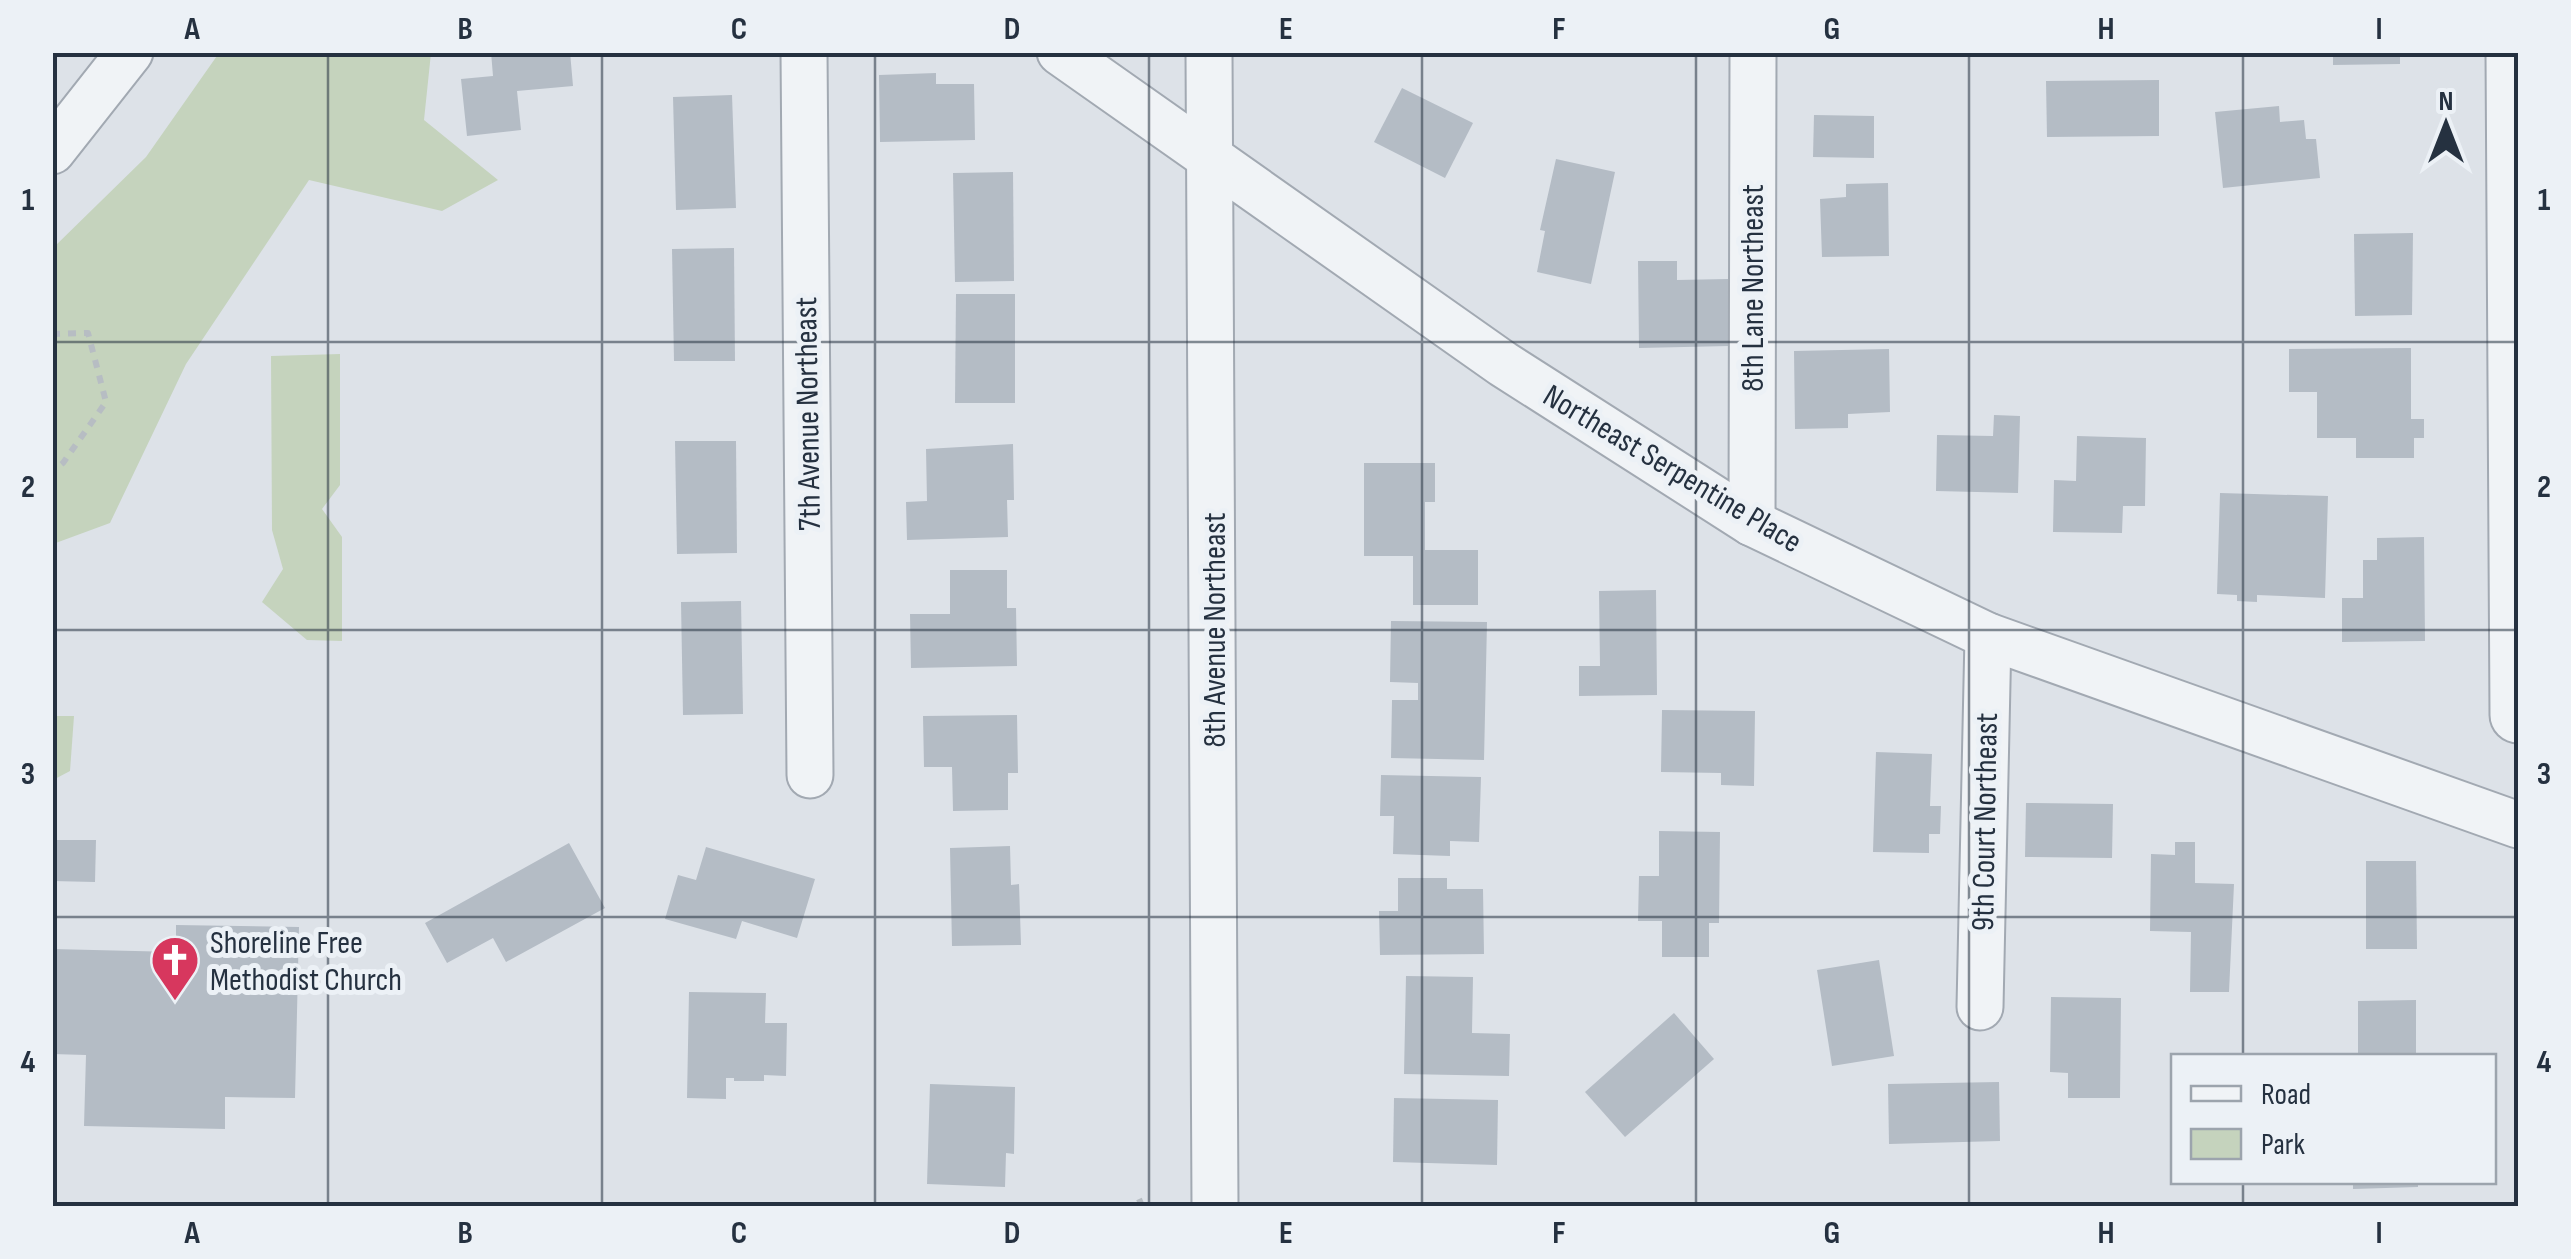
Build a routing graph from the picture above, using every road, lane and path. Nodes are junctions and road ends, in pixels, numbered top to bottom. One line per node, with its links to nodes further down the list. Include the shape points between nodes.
1 (130, 52): 7 (street)
2 (804, 52): 14 (street, 7th Avenue Northeast)
3 (1060, 52): 8 (street, Northeast Serpentine Place)
4 (1209, 52): 8 (street, 8th Avenue Northeast)
5 (1752, 52): 11 (street, 8th Lane Northeast)
6 (2514, 52): 13 (street)
7 (52, 151)
8 (1211, 159): 11 (street, Northeast Serpentine Place, via 1504,364); 17 (street, 8th Avenue Northeast)
9 (52, 334): 10 (path, via 88,333 106,402)
10 (52, 472)
11 (1752, 524): 12 (street, Northeast Serpentine Place)
12 (1988, 636): 15 (street, Northeast Serpentine Place); 16 (street, 9th Court Northeast)
13 (2518, 714)
14 (810, 775)
15 (2518, 824)
16 (1980, 1007)
17 (1215, 1206)

